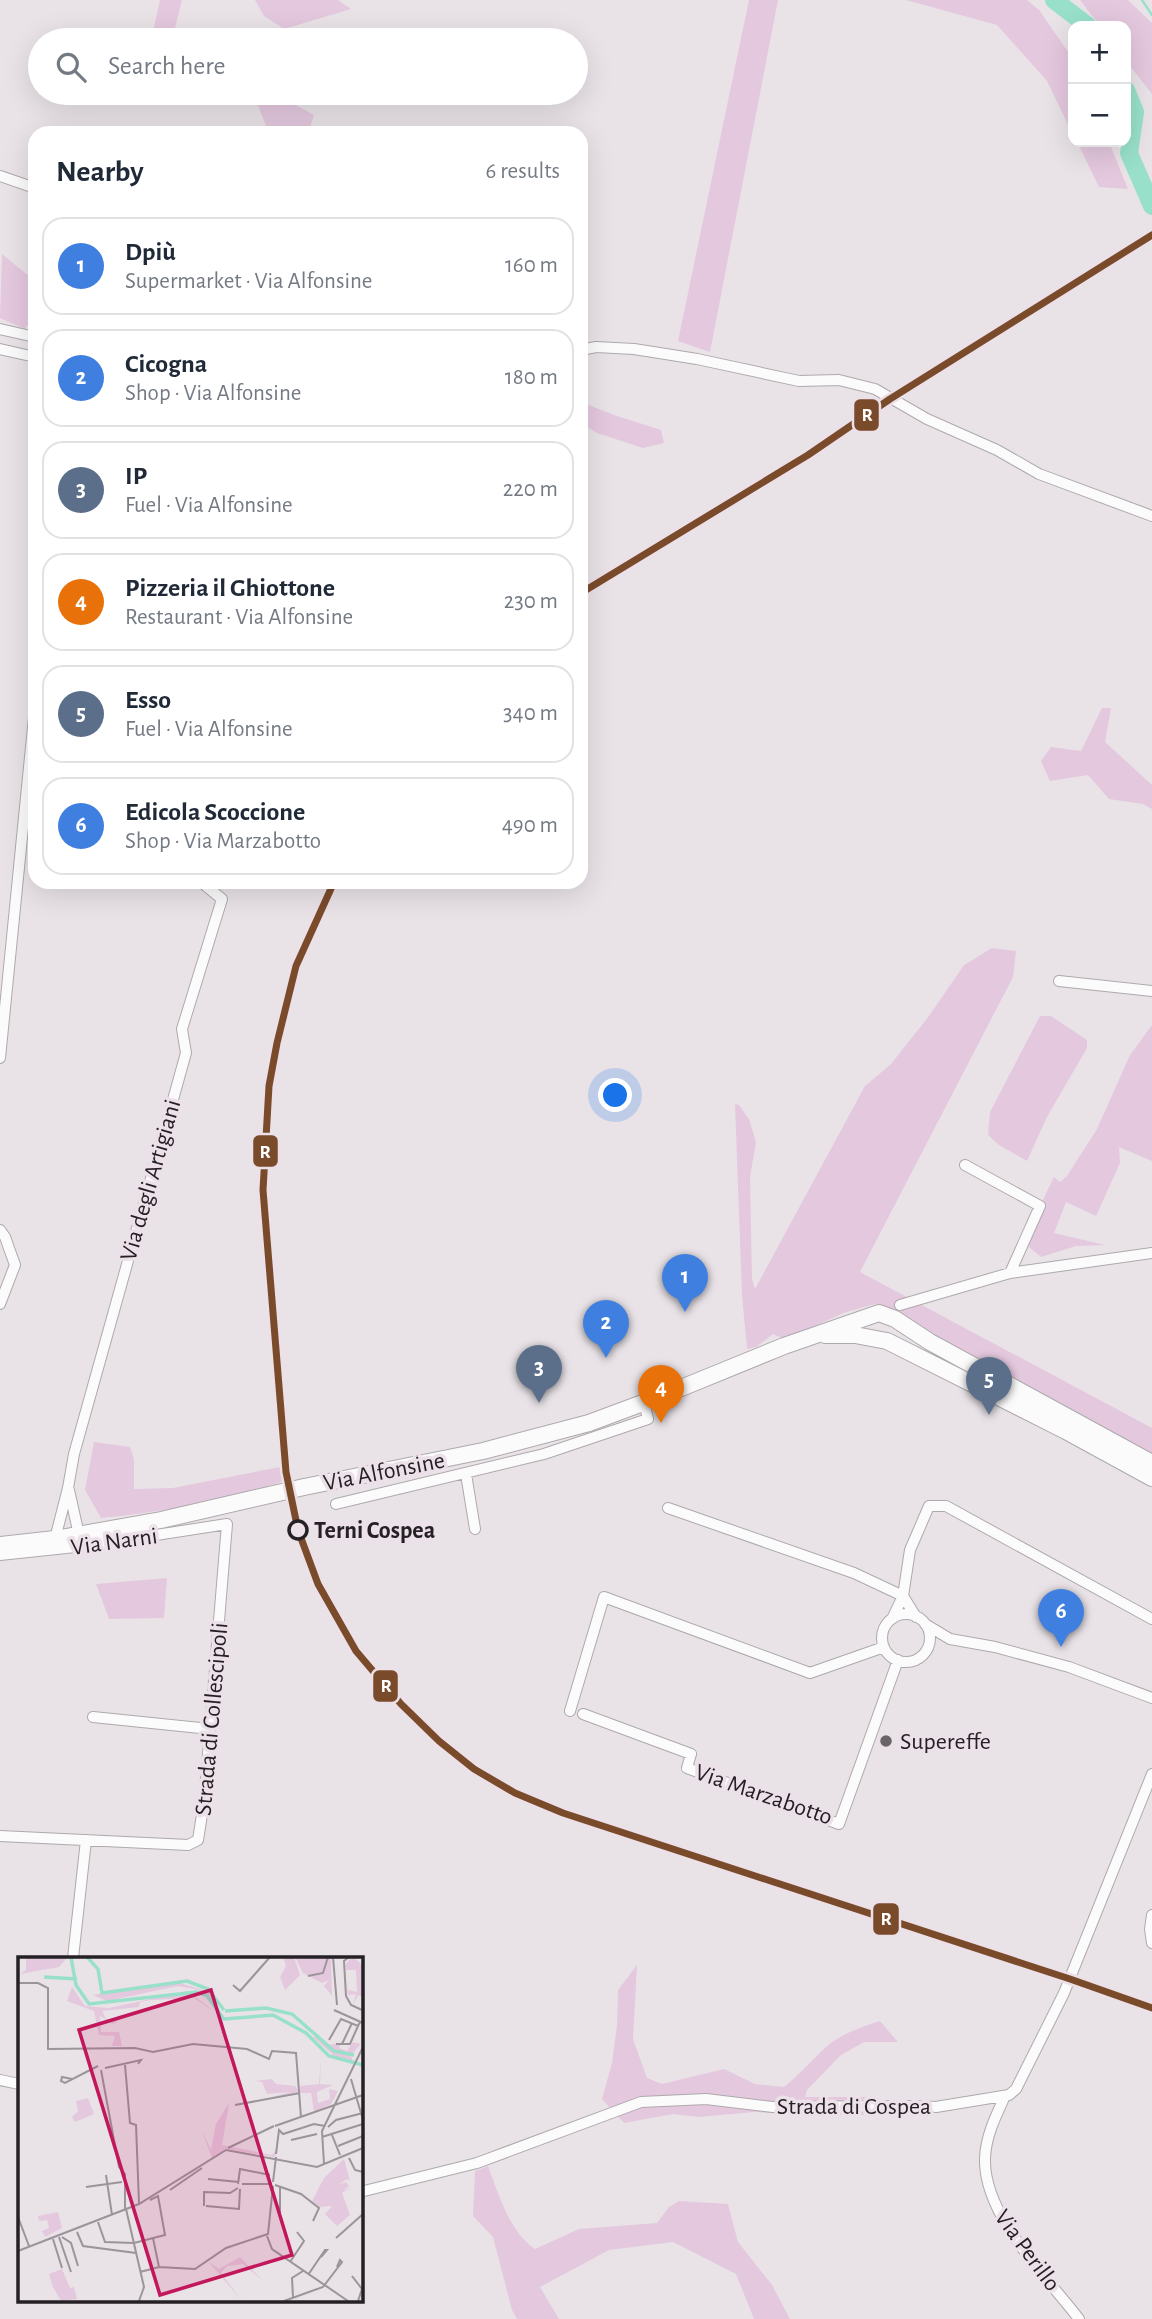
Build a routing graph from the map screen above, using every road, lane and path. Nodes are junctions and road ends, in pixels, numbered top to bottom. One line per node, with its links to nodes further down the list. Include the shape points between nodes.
1 (0, 176): 2 (street)
2 (28, 186)
3 (0, 329): 4 (street)
4 (28, 335)
5 (0, 349): 7 (street)
6 (588, 349): 8 (street, via 634,349 799,381 839,380 875,389 1039,474)
7 (28, 355)
8 (1152, 516)
9 (28, 777): 13 (street)
10 (210, 889): 26 (street, Via degli Artigiani, via 222,899 182,1029 186,1053)
11 (1059, 981): 12 (street)
12 (1152, 991)
13 (0, 1058)
14 (965, 1165): 17 (street, via 1040,1206)
15 (0, 1230): 18 (street, via 15,1265)
16 (1152, 1253): 17 (street)
17 (1010, 1273): 19 (street)
18 (0, 1304)
19 (897, 1312): 20 (main road, Via Alfonsine, via 879,1313); 21 (street); 23 (main road, via 930,1342)
20 (812, 1336): 21 (main road, Via Alfonsine, via 855,1335); 22 (main road, Via Alfonsine)
21 (887, 1341): 25 (main road, Via Alfonsine)
22 (644, 1402): 24 (street, Via Alfonsine, via 648,1419); 31 (main road, Via Alfonsine, via 589,1423 483,1451)
23 (1152, 1462)
24 (466, 1474): 27 (street, Via Alfonsine); 30 (street, Via Alfonsine)
25 (1152, 1478)
26 (68, 1488): 31 (street, Via degli Artigiani); 32 (street, Via degli Artigiani)
27 (337, 1504)
28 (668, 1508): 35 (street, via 854,1573)
29 (227, 1524): 34 (street, Via Narni); 47 (street, Strada di Collescipoli)
30 (475, 1529)
31 (79, 1535): 32 (main road, Via Narni)
32 (55, 1539): 33 (main road, Via Narni)
33 (0, 1545)
34 (0, 1555)
35 (903, 1596): 36 (street); 37 (street, via 909,1550 929,1506 946,1506); 38 (street)
36 (892, 1619): 38 (street, via 906,1614); 41 (street, via 883,1632)
37 (1152, 1619)
38 (921, 1621): 39 (street); 40 (street)
39 (950, 1639): 40 (street); 43 (street, via 1069,1667)
40 (929, 1645): 42 (street, via 913,1661)
41 (884, 1647): 42 (street); 44 (street, via 810,1673 604,1597)
42 (898, 1660): 45 (street, Via Marzabotto, via 839,1824 687,1768 691,1754)
43 (1152, 1698)
44 (570, 1711)
45 (583, 1714)
46 (93, 1717): 47 (street, Strada di Collescipoli)
47 (210, 1729): 50 (street, Strada di Collescipoli, via 198,1840 188,1845)
48 (1152, 1774): 56 (street, via 1064,1993 1016,2089)
49 (0, 1836): 50 (street, Strada di Collescipoli)
50 (86, 1840): 53 (street)
51 (1152, 1915): 52 (street)
52 (1152, 1943)
53 (74, 1957)
54 (0, 2080): 55 (street)
55 (18, 2084)
56 (1004, 2096): 57 (street, Strada di Cospea, via 936,2107 773,2107 706,2099 641,2102 477,2163); 58 (street, Via Perillo, via 989,2132 985,2159 995,2205)
57 (362, 2192)
58 (1079, 2319)

